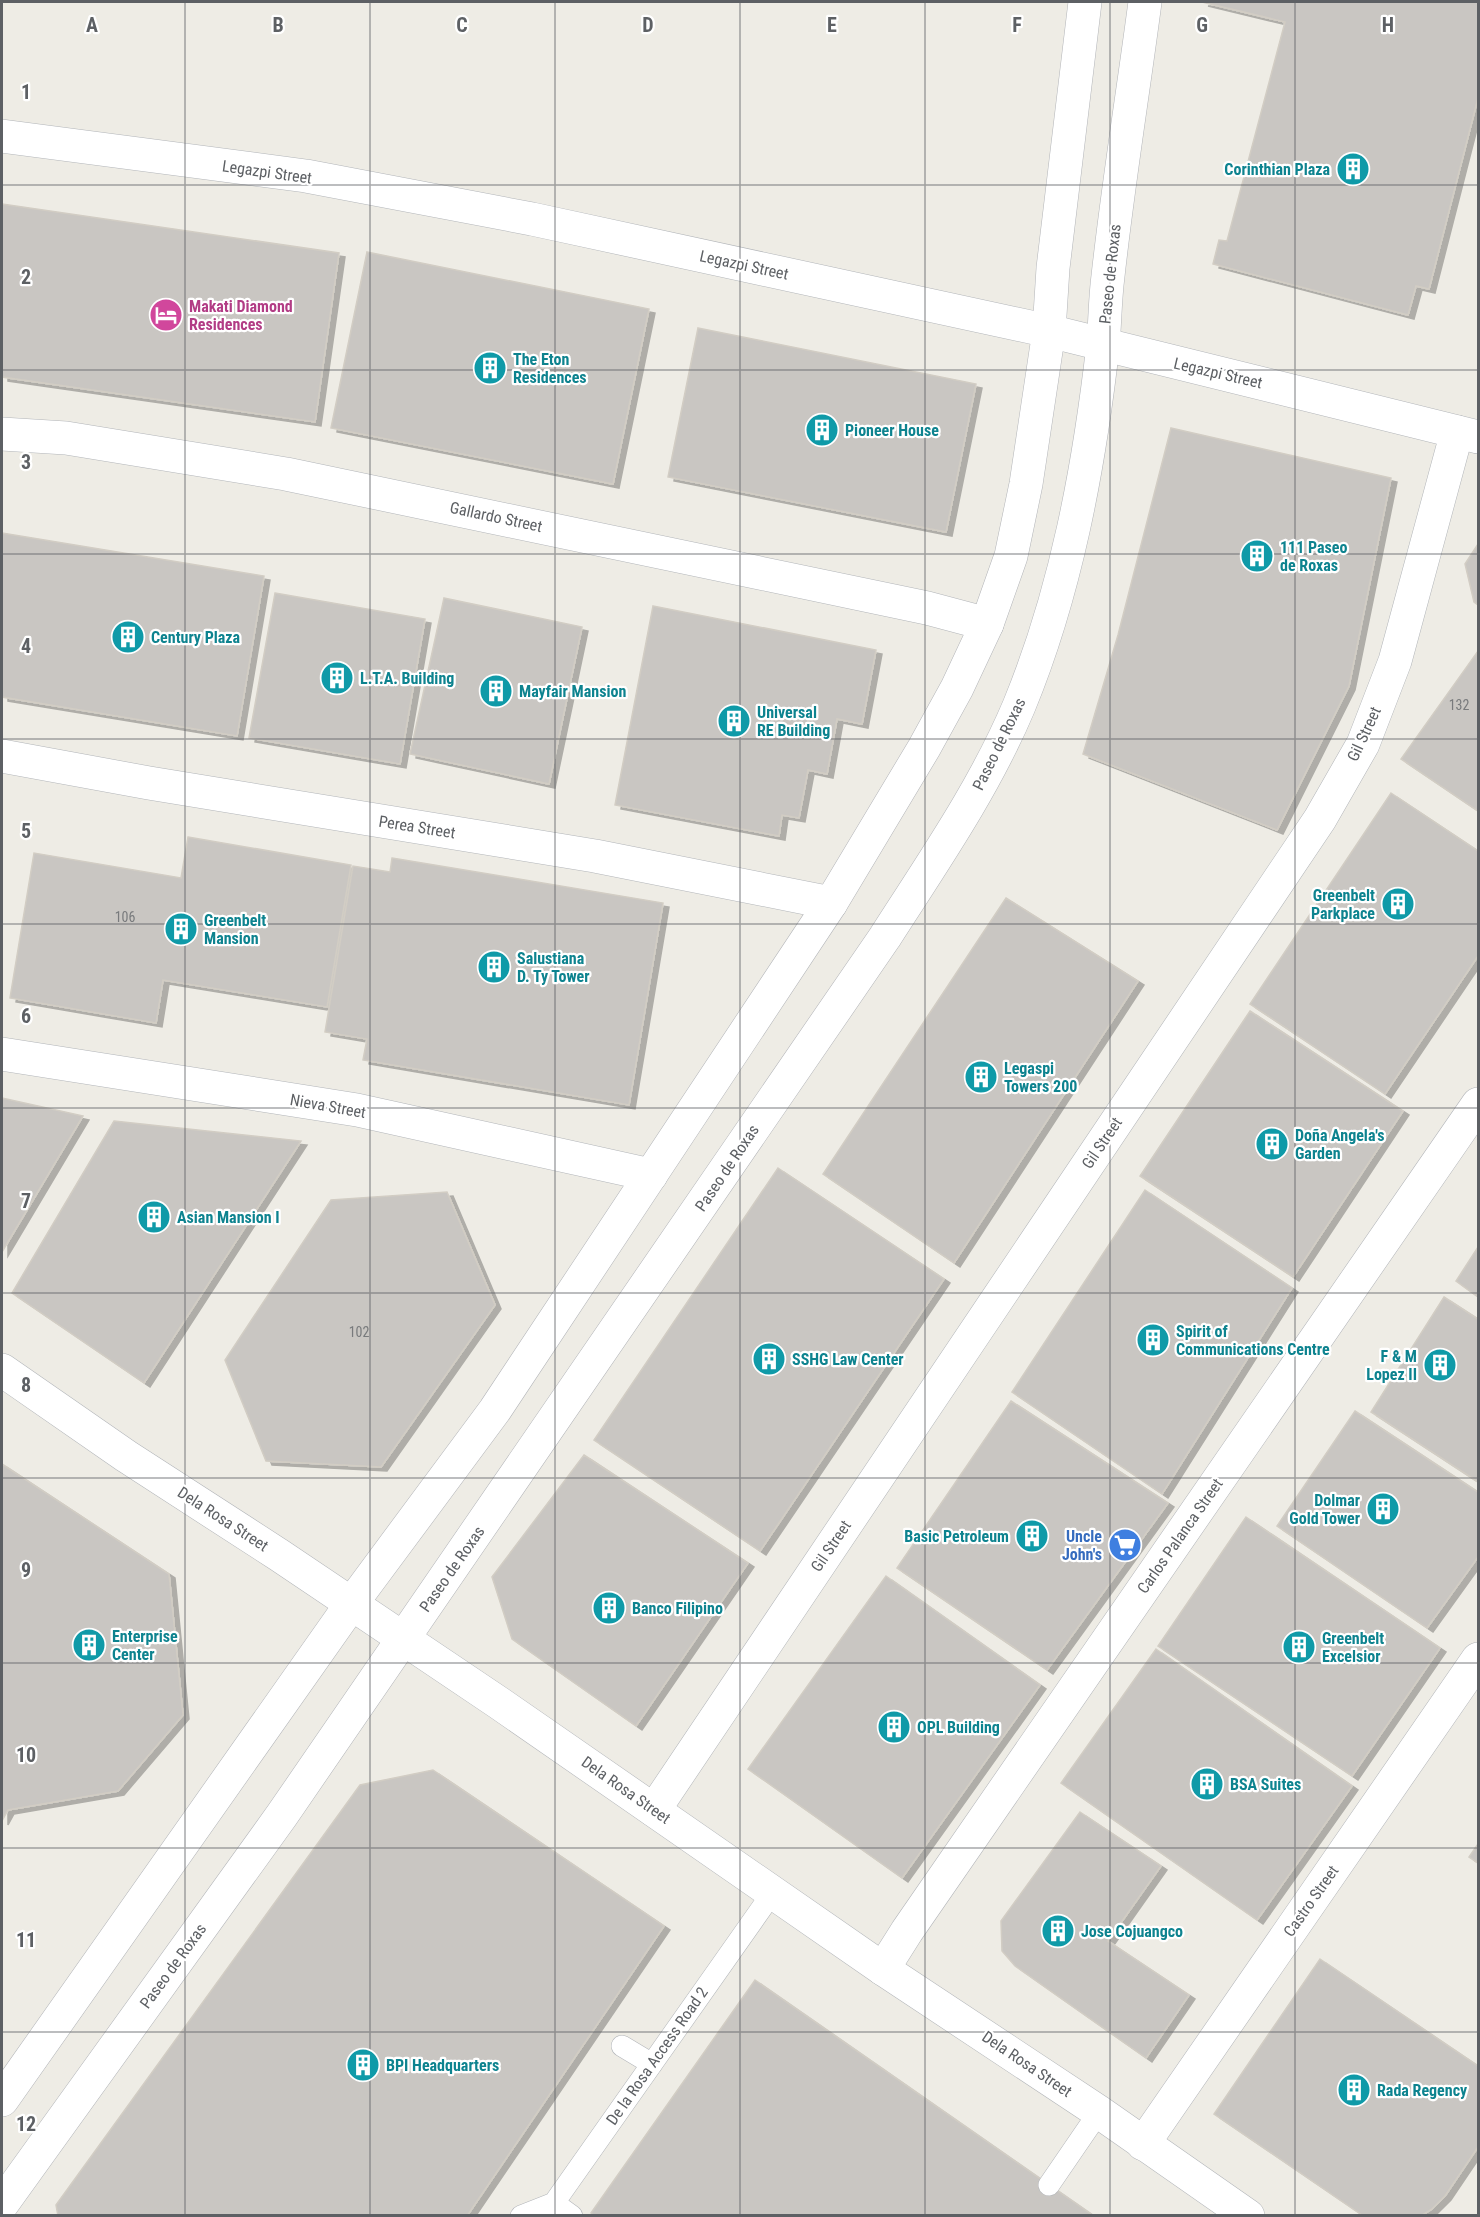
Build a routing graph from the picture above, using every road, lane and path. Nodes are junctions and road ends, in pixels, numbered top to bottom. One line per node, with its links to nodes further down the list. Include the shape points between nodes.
1 (1085, 2): 4 (street)
2 (1145, 2): 5 (street, Paseo de Roxas, via 1108,277)
3 (2, 136): 4 (street, Legazpi Street, via 306,176 532,219)
4 (1049, 331): 5 (street, Legazpi Street); 8 (street, via 1011,556)
5 (1103, 345): 7 (street, Legazpi Street); 16 (street, Paseo de Roxas, via 1078,510 1062,576 1019,705 992,765 885,937)
6 (2, 434): 8 (street, Gallardo Street, via 66,438 286,474 927,608)
7 (1468, 435): 18 (street, Gil Street, via 1395,661 1363,744 1320,819)
8 (987, 624): 10 (street, via 924,748)
9 (2, 756): 10 (street, Perea Street, via 595,856)
10 (831, 903): 13 (street)
11 (2, 1054): 13 (street, Nieva Street, via 357,1110)
12 (1479, 1104): 20 (street, Carlos Palanca Street)
13 (651, 1175): 15 (street, via 495,1410)
14 (2, 1370): 15 (street, Dela Rosa Street)
15 (352, 1603): 16 (street, Dela Rosa Street); 23 (street)
16 (403, 1639): 18 (street, Dela Rosa Street); 28 (street, Paseo de Roxas, via 282,1815)
17 (1479, 1659): 25 (street, Castro Street)
18 (654, 1810): 19 (street, Dela Rosa Street)
19 (773, 1892): 20 (street, Dela Rosa Street); 22 (lane, De la Rosa Access Road 2)
20 (883, 1969): 24 (street, Dela Rosa Street)
21 (622, 2046): 22 (lane)
22 (652, 2064): 27 (lane, De la Rosa Access Road 2)
23 (2, 2100)
24 (1099, 2112): 25 (street, Dela Rosa Street); 26 (lane)
25 (1143, 2144): 31 (street, Dela Rosa Street)
26 (1049, 2185)
27 (554, 2203): 29 (lane); 30 (lane)
28 (2, 2204)
29 (521, 2216)
30 (572, 2216)
31 (1248, 2216)

